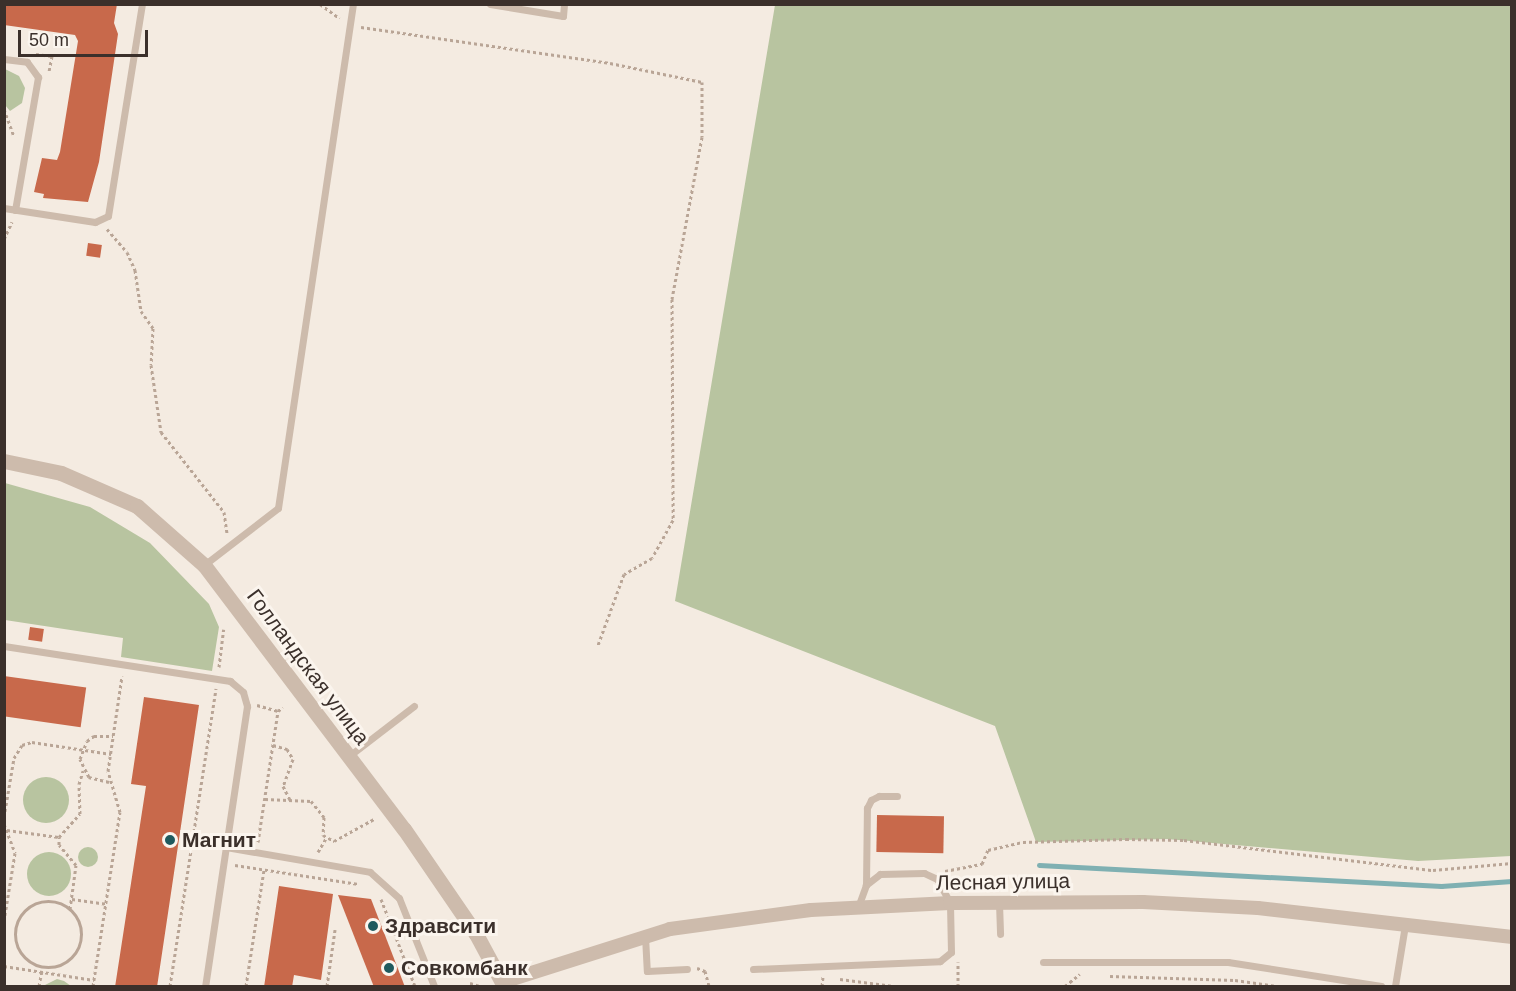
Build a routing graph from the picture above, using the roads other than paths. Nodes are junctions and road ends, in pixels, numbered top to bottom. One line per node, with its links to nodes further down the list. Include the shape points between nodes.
1 (142, 4): 7 (lane, via 111,210 102,221)
2 (353, 4): 9 (lane, via 278,507)
3 (489, 4): 4 (lane, via 562,16)
4 (564, 4)
5 (4, 59): 7 (lane, via 27,62 38,76)
6 (4, 208): 7 (lane)
7 (15, 210)
8 (4, 461): 9 (street, Голландская улица, via 61,473 138,506)
9 (204, 565): 12 (street, Голландская улица)
10 (4, 646): 14 (lane, via 235,683 247,702)
11 (414, 706): 12 (lane)
12 (349, 756): 26 (street, Голландская улица, via 476,934)
13 (897, 796): 15 (lane, via 879,796 867,808)
14 (226, 847): 27 (lane); 28 (lane, via 357,867 386,884 399,898)
15 (866, 885): 16 (lane, via 880,874 893,871 924,873 937,879); 18 (lane)
16 (950, 903): 17 (street, Лесная улица); 18 (street, Лесная улица); 25 (lane, via 952,947 940,961)
17 (999, 903): 19 (street, Лесная улица, via 1155,902); 20 (lane)
18 (858, 907): 21 (street, Лесная улица, via 743,917)
19 (1405, 925): 22 (street, Лесная улица); 30 (lane)
20 (1000, 934)
21 (645, 936): 24 (lane, via 647,971); 26 (street, Лесная улица)
22 (1512, 938)
23 (1043, 962): 29 (lane, via 1228,962)
24 (687, 969)
25 (753, 969)
26 (503, 984)
27 (205, 987)
28 (434, 987)
29 (1382, 987)
30 (1395, 987)

